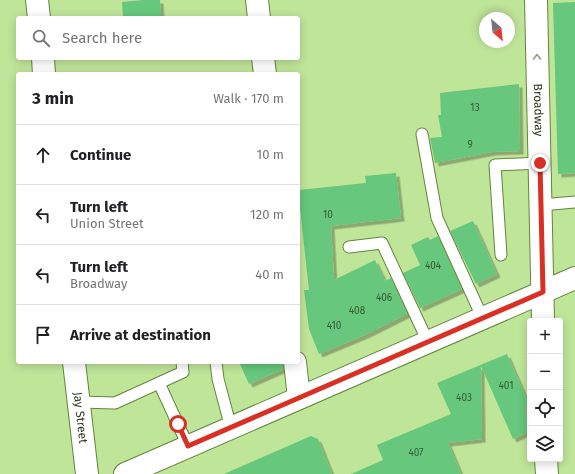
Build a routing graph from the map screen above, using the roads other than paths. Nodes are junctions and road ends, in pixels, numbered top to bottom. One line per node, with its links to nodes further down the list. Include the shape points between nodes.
1 (37, 0): 4 (street)
2 (257, 0): 5 (street)
3 (536, 0): 11 (street, Broadway, one-way to 3)
4 (39, 16)
5 (259, 16)
6 (42, 60): 8 (street)
7 (263, 60): 9 (street)
8 (44, 72)
9 (265, 72)
10 (422, 134): 19 (lane, via 436,218)
11 (540, 163): 13 (street, Broadway); 15 (lane, via 495,165)
12 (575, 202): 13 (lane)
13 (541, 205): 17 (street, Broadway)
14 (349, 247): 20 (lane, via 382,243)
15 (501, 255)
16 (575, 278): 17 (street)
17 (543, 292): 18 (street, Broadway); 19 (street)
18 (543, 318)
19 (483, 319): 20 (street)
20 (428, 342): 26 (street)
21 (74, 364): 27 (street, Jay Street)
22 (182, 364): 25 (lane, via 183,372)
23 (216, 364): 28 (lane)
24 (295, 364): 26 (street)
25 (159, 383): 27 (lane, via 115,403); 29 (lane)
26 (299, 398): 28 (street)
27 (79, 402): 31 (street, Jay Street)
28 (231, 428): 29 (street)
29 (188, 446): 32 (street)
30 (546, 462): 33 (street)
31 (87, 474)
32 (125, 474)
33 (546, 474)

